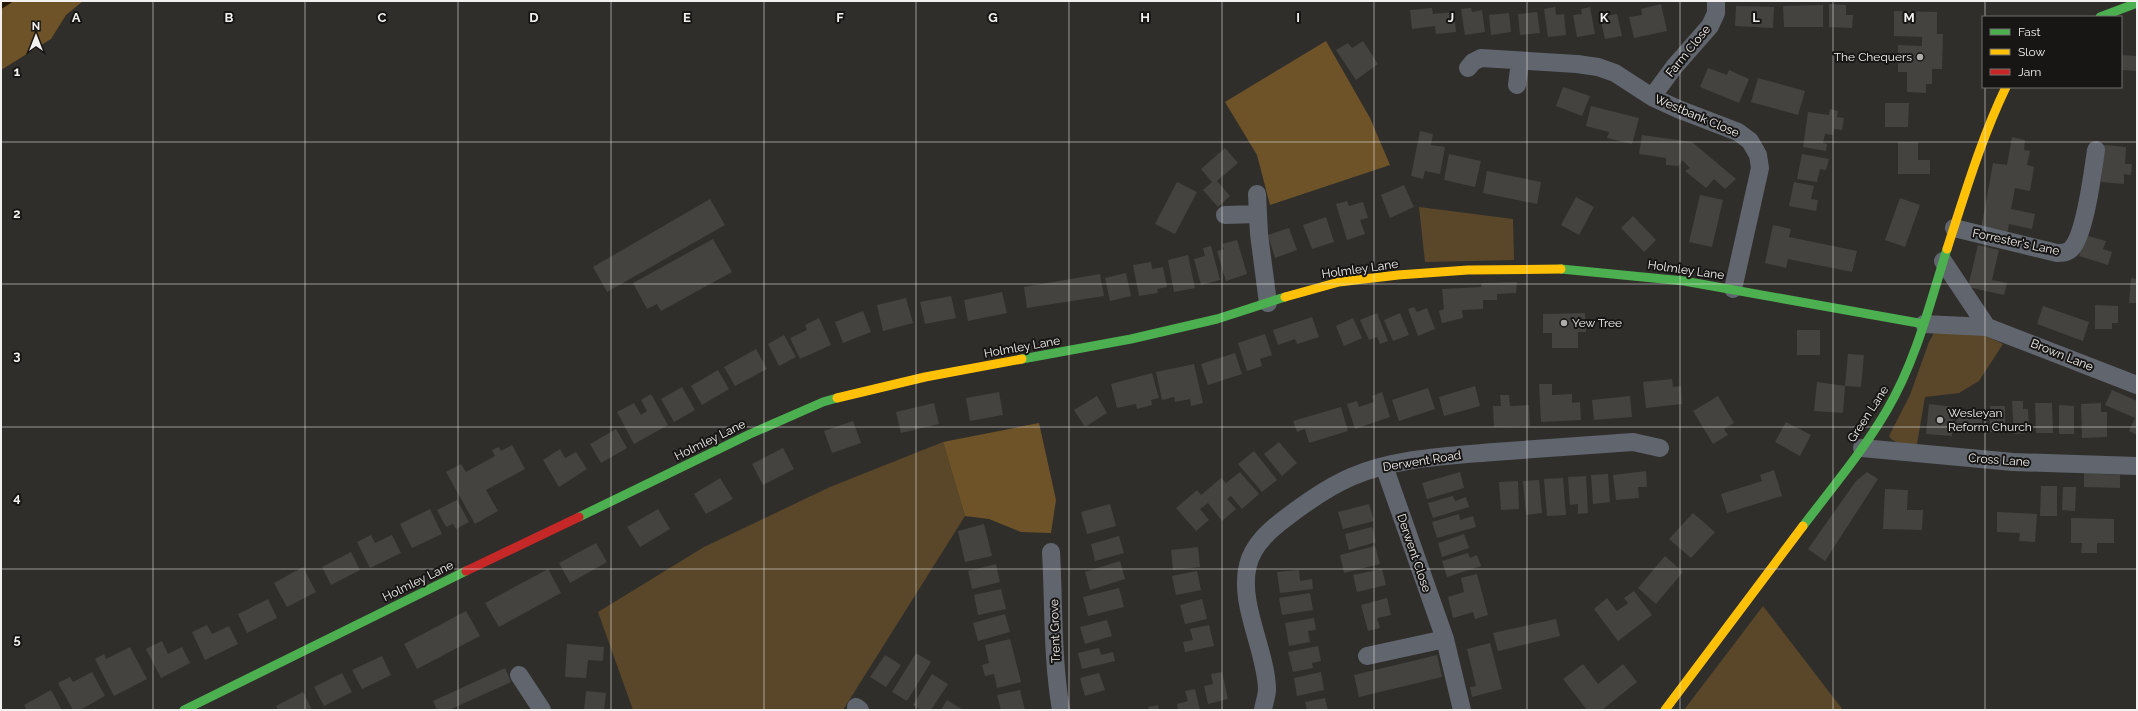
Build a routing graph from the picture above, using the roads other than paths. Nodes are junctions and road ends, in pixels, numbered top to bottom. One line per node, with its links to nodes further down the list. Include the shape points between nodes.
1 (1716, 1): 8 (street, Farm Close, via 1716,13 1710,26 1674,66)
2 (2137, 3): 3 (main road)
3 (2103, 16)
4 (1520, 61): 5 (street, Westbank Close, via 1481,58); 6 (street); 8 (street, Westbank Close, via 1598,67 1615,73)
5 (1468, 68)
6 (1517, 85)
7 (2006, 88): 13 (main road, Green Lane, via 1988,125)
8 (1652, 97): 15 (street, Westbank Close, via 1738,132 1750,141 1758,155 1760,168)
9 (2096, 150): 13 (street, Forrester's Lane, via 2087,206 2076,243 2071,250 2057,253)
10 (1256, 194): 11 (street)
11 (1257, 214): 12 (street); 16 (street)
12 (1224, 215)
13 (1954, 228): 14 (main road, Green Lane)
14 (1942, 261): 17 (main road, Green Lane); 18 (street)
15 (1733, 289): 16 (main road, Holmley Lane, via 1684,281 1547,268 1468,270 1339,282); 17 (main road, Holmley Lane)
16 (1268, 303): 28 (main road, Holmley Lane, via 1217,319 1138,337 925,377 823,402 750,434)
17 (1924, 324): 18 (street, Brown Lane); 21 (main road, Green Lane, via 1899,389)
18 (1987, 327): 19 (street, Brown Lane)
19 (2137, 385)
20 (1660, 448): 22 (street, Derwent Road, via 1633,442 1421,459)
21 (1862, 448): 23 (street, Cross Lane, via 2013,462); 33 (main road, Green Lane)
22 (1384, 466): 25 (street, Derwent Close); 31 (street, Derwent Road, via 1352,476 1324,490 1273,528 1253,552 1245,577 1248,601 1266,673 1267,691)
23 (2137, 466)
24 (1051, 552): 30 (street, Trent Grove, via 1054,656)
25 (1445, 639): 26 (street); 32 (street, Derwent Close)
26 (1367, 656)
27 (520, 675): 29 (street)
28 (184, 710)
29 (542, 710)
30 (1061, 710)
31 (1263, 710)
32 (1462, 710)
33 (1665, 710)

